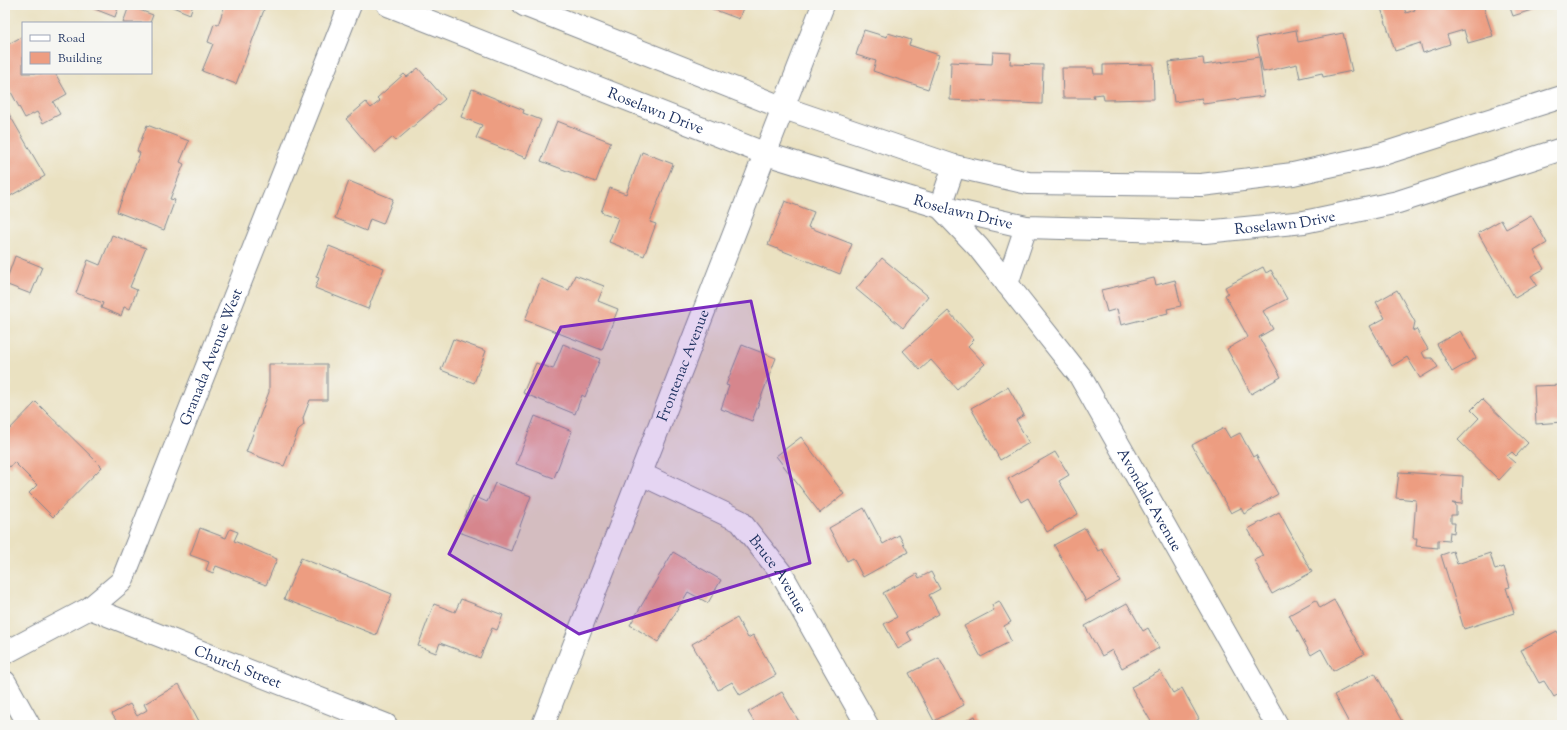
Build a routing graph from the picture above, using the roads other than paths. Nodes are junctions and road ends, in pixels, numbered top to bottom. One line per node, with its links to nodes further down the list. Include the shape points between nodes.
1 (350, 5): 14 (street, Granada Avenue West, via 122,581)
2 (388, 5): 8 (street, Roselawn Drive)
3 (524, 5): 6 (street)
4 (823, 5): 6 (street, Frontenac Avenue)
5 (1562, 97): 9 (street, via 1382,154 1293,174 1201,185 1028,183)
6 (784, 108): 8 (street, Frontenac Avenue); 9 (street)
7 (1562, 149): 11 (street, Roselawn Drive, via 1398,202 1304,222 1205,232)
8 (766, 154): 10 (street, Roselawn Drive); 13 (street, Frontenac Avenue)
9 (954, 166): 10 (street)
10 (940, 206): 11 (street, Roselawn Drive); 12 (street, Avondale Avenue, via 978,247)
11 (1026, 226): 12 (street)
12 (1007, 284): 21 (street, Avondale Avenue, via 1080,376)
13 (641, 474): 19 (street, Frontenac Avenue); 20 (street, Bruce Avenue, via 740,521 781,573)
14 (90, 608): 15 (street, Granada Avenue West); 18 (street, Church Street)
15 (5, 653)
16 (5, 682): 17 (street)
17 (29, 725)
18 (386, 725)
19 (543, 725)
20 (867, 725)
21 (1277, 725)

